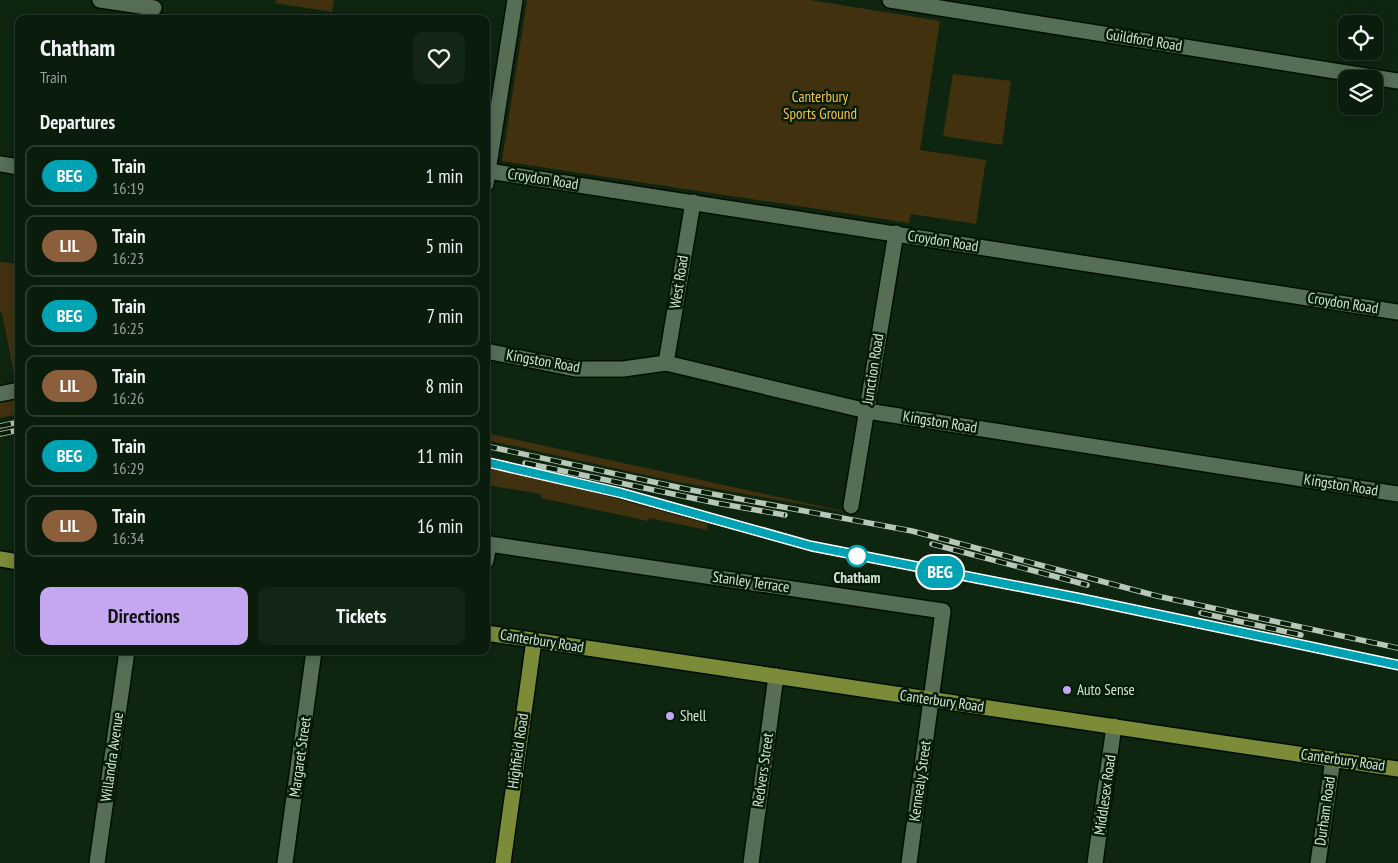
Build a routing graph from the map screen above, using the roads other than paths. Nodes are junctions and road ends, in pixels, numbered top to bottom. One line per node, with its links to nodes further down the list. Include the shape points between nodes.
1 (100, 0): 4 (street)
2 (515, 0): 6 (street)
3 (890, 0): 5 (street, Guildford Road)
4 (153, 9)
5 (1398, 81)
6 (490, 158)
7 (0, 164): 8 (street)
8 (15, 166)
9 (490, 177): 10 (street, Croydon Road)
10 (692, 202): 11 (street, Croydon Road); 14 (street, West Road)
11 (896, 233): 12 (street, Croydon Road); 17 (street, Junction Road)
12 (1398, 312)
13 (490, 352): 14 (street, Kingston Road, via 575,369 623,369)
14 (666, 362): 17 (street, Kingston Road)
15 (15, 391): 16 (street)
16 (0, 394)
17 (867, 411): 18 (street, Kingston Road); 19 (street, Junction Road)
18 (1398, 494)
19 (851, 506)
20 (490, 544): 28 (street, Stanley Terrace, via 943,611)
21 (0, 559): 22 (main road)
22 (15, 561)
23 (490, 633): 24 (main road, Canterbury Road)
24 (534, 640): 27 (main road, Canterbury Road); 34 (main road, Highfield Road)
25 (126, 655): 32 (street, Willandra Avenue)
26 (313, 655): 33 (street, Margaret Street)
27 (776, 676): 28 (main road, Canterbury Road); 35 (street, Redvers Street)
28 (931, 699): 29 (main road, Canterbury Road); 36 (street, Kennealy Street)
29 (1114, 726): 30 (main road, Canterbury Road); 37 (street, Middlesex Road)
30 (1333, 759): 31 (main road, Canterbury Road); 38 (street, Durham Road)
31 (1398, 769)
32 (97, 863)
33 (285, 863)
34 (503, 863)
35 (751, 863)
36 (909, 863)
37 (1095, 863)
38 (1318, 863)

